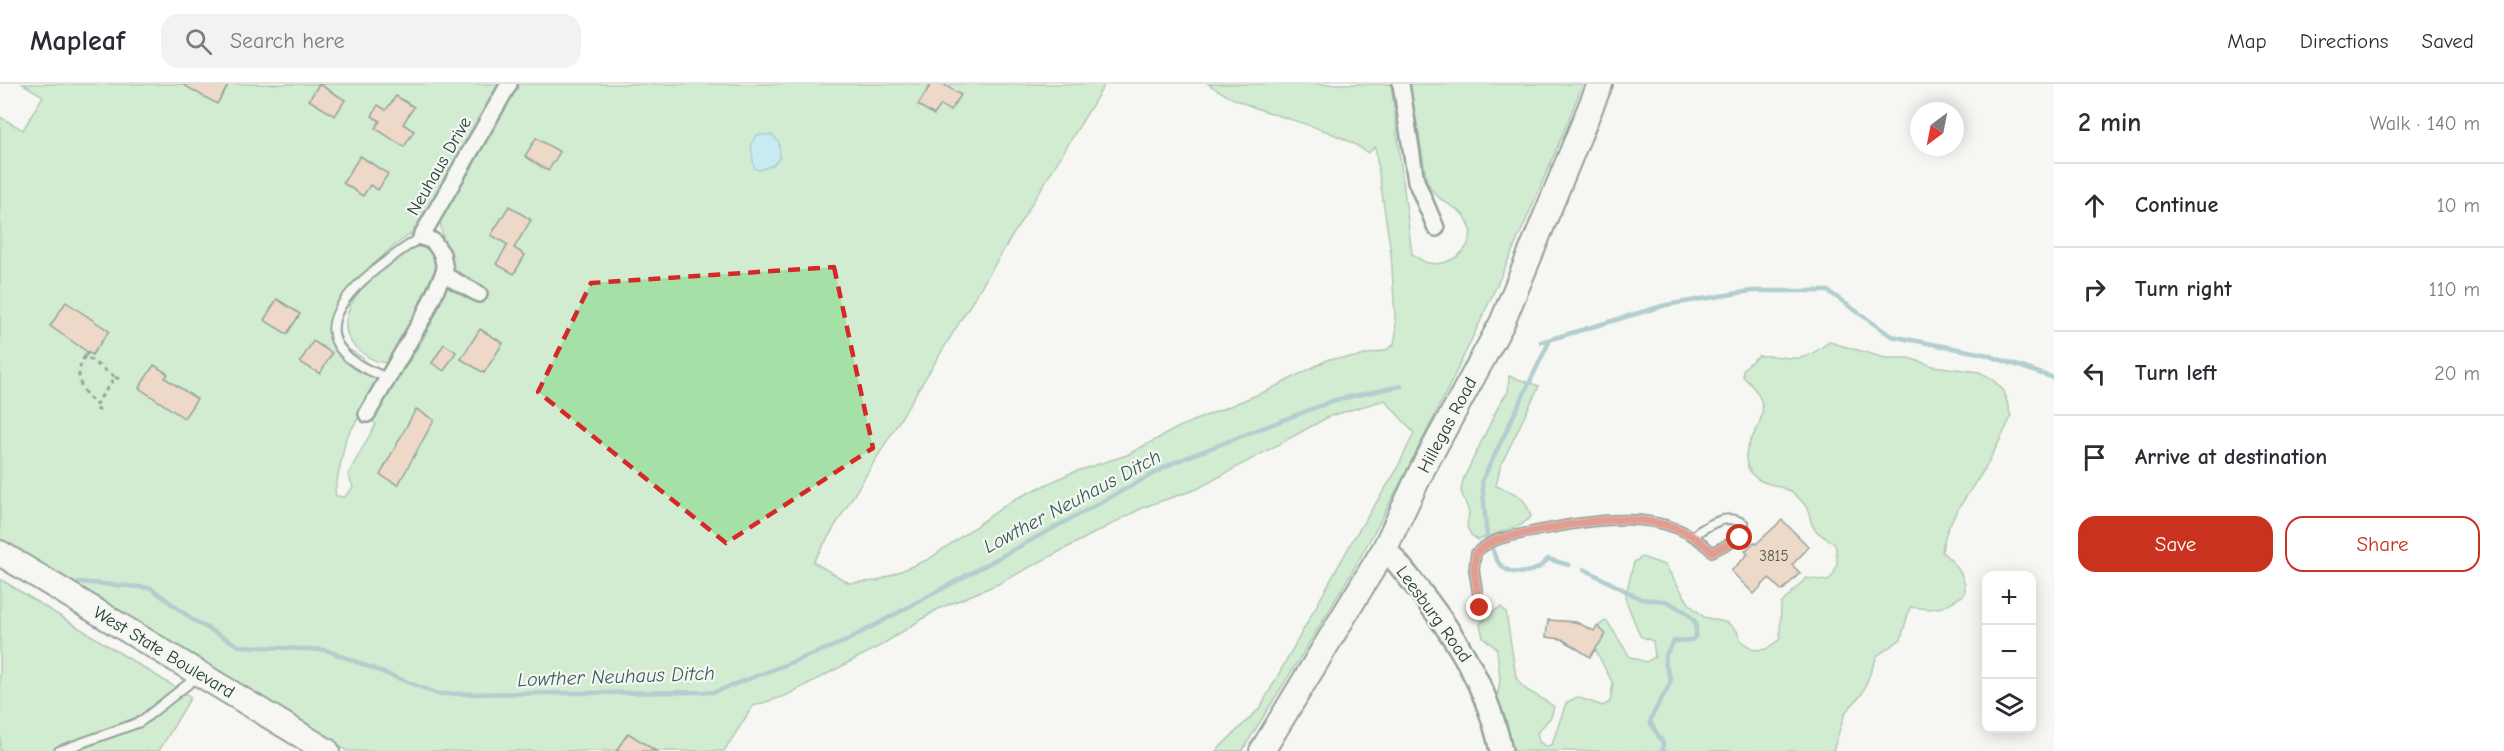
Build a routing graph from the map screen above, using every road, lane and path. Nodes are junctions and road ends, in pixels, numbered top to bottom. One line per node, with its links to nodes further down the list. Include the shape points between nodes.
1 (509, 84): 5 (street, Neuhaus Drive)
2 (1401, 84): 4 (street, via 1416,181)
3 (1600, 84): 17 (main road, Hillegas Road, via 1502,323 1423,468)
4 (1436, 228)
5 (421, 237): 6 (street, Neuhaus Drive, via 433,241 442,254); 11 (lane, Neuhaus Drive, via 353,288 337,314 334,338 344,353)
6 (444, 275): 7 (street); 11 (street)
7 (479, 294)
8 (88, 352): 9 (path)
9 (85, 356): 10 (path); 13 (path, via 79,371 80,384)
10 (115, 377): 12 (path); 13 (path)
11 (388, 378): 15 (street)
12 (121, 381)
13 (97, 404): 14 (path, via 94,407)
14 (100, 411)
15 (367, 414)
16 (1698, 532): 19 (lane, via 1726,518 1738,520 1745,530 1740,538 1712,552 1684,532 1623,519 1585,520 1491,542 1476,553 1474,561)
17 (1385, 548): 23 (main road, Hillegas Road); 24 (main road, Leesburg Road, via 1429,601 1472,666 1496,723)
18 (0, 553): 20 (main road, West State Boulevard)
19 (1480, 608)
20 (200, 674): 21 (lane, via 140,722); 22 (main road, West State Boulevard)
21 (59, 751)
22 (327, 751)
23 (1263, 751)
24 (1502, 751)

